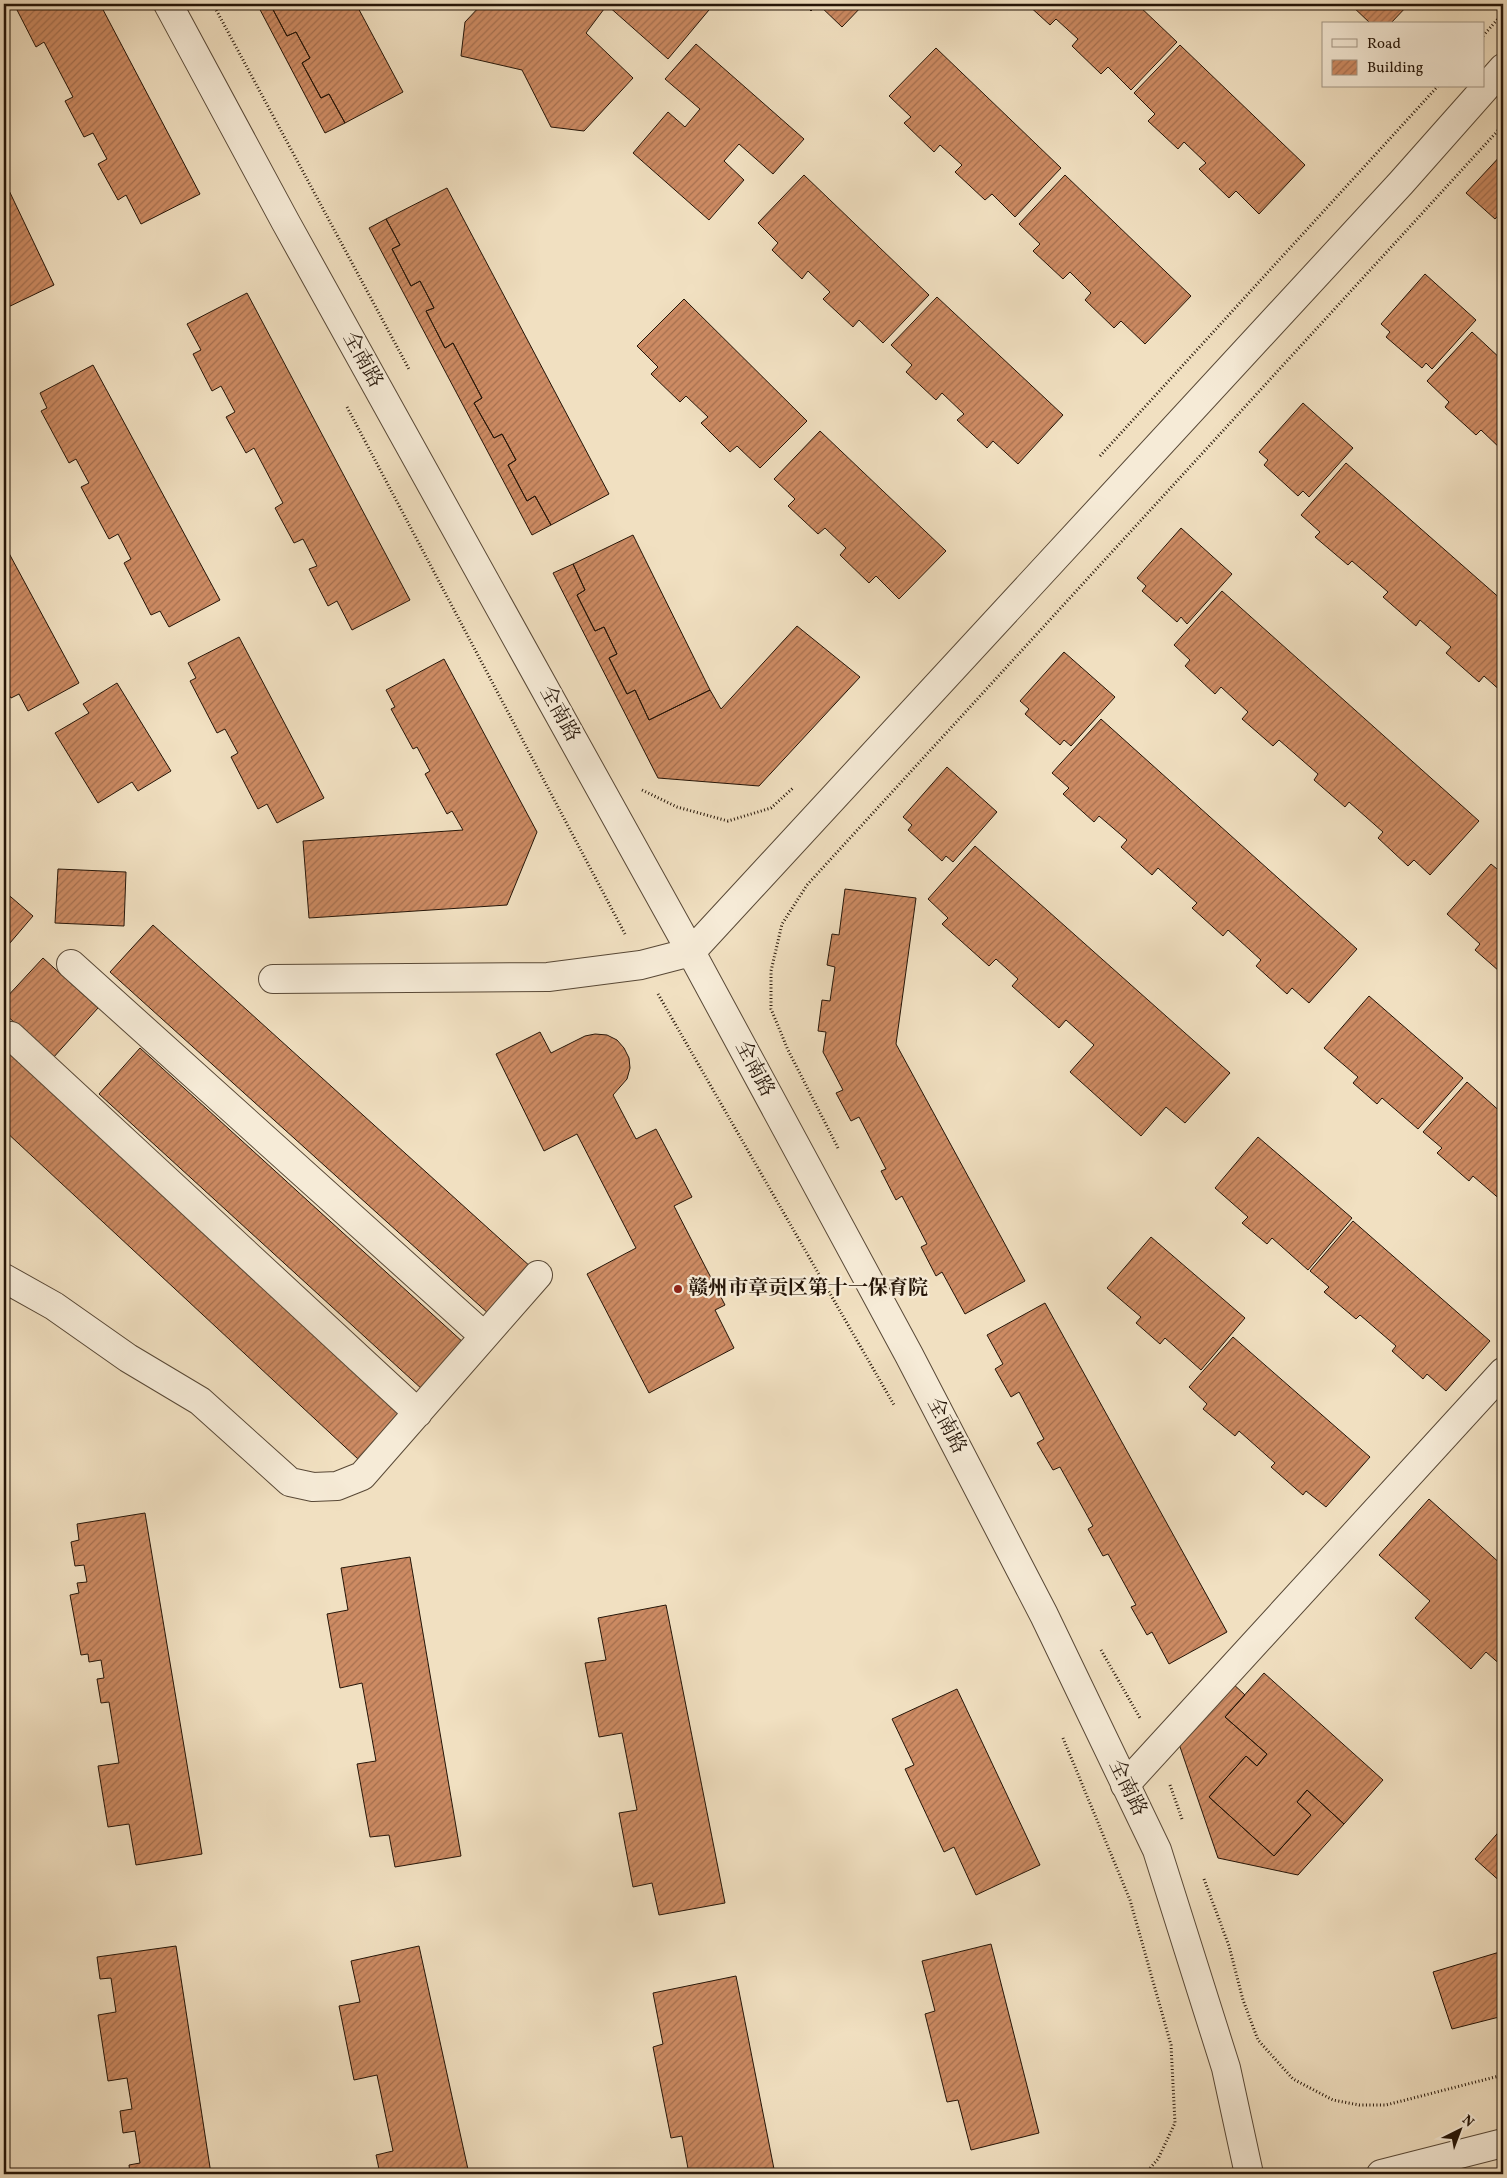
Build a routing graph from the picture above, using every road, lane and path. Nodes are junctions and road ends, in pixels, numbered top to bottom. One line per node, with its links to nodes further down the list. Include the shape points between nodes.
1 (168, 4): 13 (street, 全南路)
2 (213, 4): 8 (path)
3 (1503, 13): 4 (path)
4 (1484, 35)
5 (1503, 68): 13 (street, via 1394,191)
6 (1436, 88): 10 (path)
7 (1503, 125): 18 (path, via 807,885 782,924 770,971 771,1008 788,1050)
8 (411, 373)
9 (343, 401): 15 (path)
10 (1098, 458)
11 (639, 786): 12 (path, via 644,793 677,807 728,822 771,808)
12 (796, 786)
13 (691, 952): 15 (street); 28 (street, 全南路, via 953,1440 1044,1615)
14 (71, 964): 21 (street)
15 (641, 965): 16 (street, via 548,977); 24 (path)
16 (273, 979)
17 (11, 1036): 23 (street)
18 (842, 1155)
19 (538, 1275): 21 (street)
20 (4, 1278): 23 (street, via 54,1306 128,1358 200,1401 290,1482 313,1487 337,1486 362,1476)
21 (484, 1336): 23 (street)
22 (1503, 1372): 27 (street)
23 (418, 1412)
24 (898, 1413)
25 (1097, 1642): 27 (path)
26 (1062, 1736): 33 (path, via 1130,1900 1171,2045 1175,2123 1158,2159)
27 (1157, 1751): 28 (street); 29 (path)
28 (1126, 1785): 34 (street, 全南路, via 1157,1850 1226,2068)
29 (1184, 1825)
30 (1201, 1871): 31 (path, via 1229,1946 1243,2000 1258,2040 1293,2079 1333,2100 1386,2105)
31 (1503, 2075)
32 (1503, 2143): 35 (street)
33 (1145, 2174)
34 (1249, 2174)
35 (1381, 2174)

